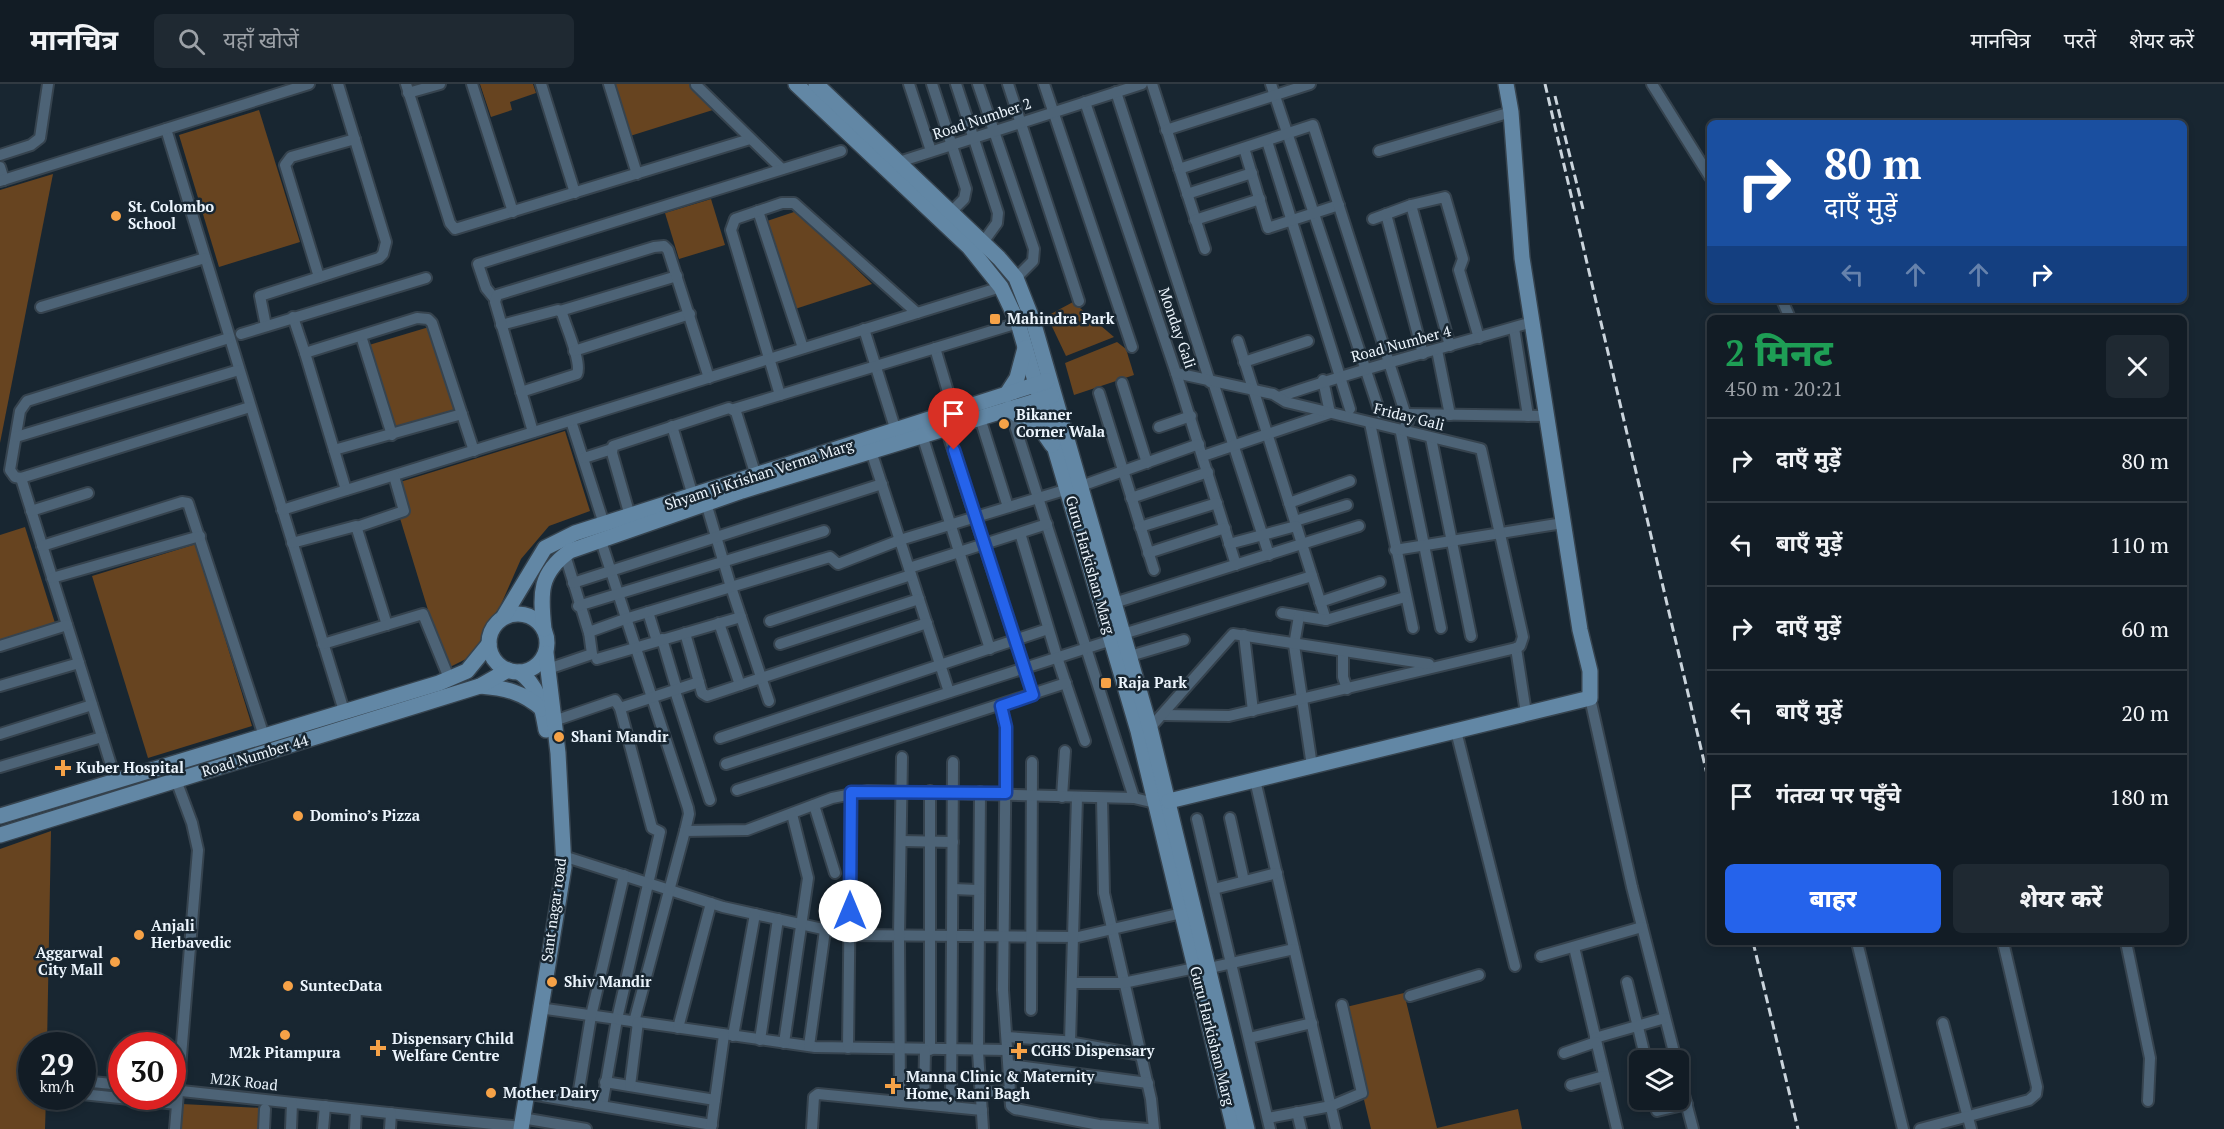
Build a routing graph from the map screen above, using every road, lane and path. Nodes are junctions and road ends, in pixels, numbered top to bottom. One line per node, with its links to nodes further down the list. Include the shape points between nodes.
1 (48, 84): 43 (street, via 40,138)
2 (309, 84): 30 (street)
3 (338, 84): 35 (street)
4 (440, 84): 23 (street)
5 (472, 84): 59 (street)
6 (542, 84): 52 (street)
7 (609, 84): 50 (street)
8 (796, 84): 72 (street, Guru Harkishan Marg, via 969,247)
9 (909, 84): 41 (street)
10 (932, 84): 38 (street)
11 (956, 84): 34 (street)
12 (978, 84): 32 (street)
13 (1008, 84): 29 (street)
14 (1044, 84): 27 (street)
15 (1142, 84): 24 (street, Road Number 2)
16 (1152, 84): 31 (street)
17 (1272, 84): 25 (street)
18 (1310, 84): 25 (street)
19 (1506, 84): 28 (street)
20 (1652, 84): 48 (street)
21 (696, 85): 36 (street)
22 (822, 86): 44 (street, Guru Harkishan Marg)
23 (407, 88): 59 (street, via 452,227 459,229)
24 (1116, 92): 26 (street, Road Number 2); 111 (street)
25 (1275, 95): 31 (street); 33 (street)
26 (1085, 102): 27 (street, Road Number 2); 107 (street, Monday Gali)
27 (1053, 112): 29 (street, Road Number 2); 94 (street)
28 (1511, 112): 42 (street); 81 (street, via 1522,258)
29 (1021, 123): 32 (street, Road Number 2); 74 (street)
30 (166, 129): 51 (street); 67 (street)
31 (1166, 130): 47 (street)
32 (994, 131): 34 (street, Road Number 2); 71 (street, via 1034,249 1033,261)
33 (1288, 134): 37 (street); 55 (street, via 1314,125); 60 (street)
34 (974, 138): 38 (street, Road Number 2); 65 (street, via 998,213 997,223)
35 (355, 139): 69 (street, via 385,249 379,258); 69 (street, via 291,157 285,165)
36 (750, 139): 46 (street); 50 (street)
37 (1267, 141): 39 (street); 64 (street)
38 (951, 145): 41 (street, Road Number 2); 58 (street, via 966,194)
39 (1244, 148): 47 (street); 49 (street)
40 (842, 151): 46 (street)
41 (931, 151): 44 (street, Road Number 2)
42 (1378, 151)
43 (0, 155)
44 (899, 162): 58 (street, Guru Harkishan Marg)
45 (0, 167): 51 (street)
46 (783, 169): 73 (street, via 478,264 486,288)
47 (1179, 170): 53 (street)
48 (1707, 172)
49 (1252, 173): 53 (street); 54 (street)
50 (636, 174): 52 (street)
51 (2, 181)
52 (575, 193): 59 (street)
53 (1187, 194): 63 (street)
54 (1260, 199): 63 (street); 64 (street, via 1268,228)
55 (1339, 205): 60 (street); 103 (street)
56 (1411, 205): 61 (street); 89 (street, via 1440,196 1446,199 1463,259 1459,270); 93 (street)
57 (758, 211): 77 (street, via 794,203); 95 (street); 101 (street, via 735,219 731,226)
58 (952, 211): 65 (street, Guru Harkishan Marg)
59 (513, 212)
60 (1314, 213): 64 (street); 106 (street)
61 (1386, 214): 62 (street); 100 (street)
62 (1373, 219)
63 (1195, 220): 66 (street)
64 (1291, 220): 108 (street)
65 (984, 241): 71 (street, Guru Harkishan Marg)
66 (1205, 249)
67 (205, 258): 75 (street); 88 (street)
68 (677, 276): 73 (street, via 668,250 660,245 497,295); 76 (street); 78 (street)
69 (319, 277): 83 (street, via 260,296)
70 (426, 278): 79 (street)
71 (1016, 278): 113 (street, Guru Harkishan Marg, via 1034,321)
72 (1001, 287): 77 (street); 80 (street, Guru Harkishan Marg)
73 (495, 299): 82 (street)
74 (1079, 301)
75 (41, 307)
76 (560, 311): 82 (street); 98 (street)
77 (917, 313): 85 (street)
78 (690, 314): 98 (street); 109 (street)
79 (293, 317): 83 (street); 99 (street)
80 (1018, 322): 92 (street, Guru Harkishan Marg); 96 (street)
81 (1532, 322): 84 (street, Road Number 4); 131 (street)
82 (501, 325): 115 (street)
83 (266, 326): 86 (street)
84 (1514, 328): 89 (street, Road Number 4); 130 (street)
85 (864, 329): 95 (street); 104 (street)
86 (241, 334)
87 (361, 336): 99 (street); 126 (street, via 417,318 432,322); 142 (street)
88 (229, 338): 105 (street); 144 (street, via 31,398 20,411)
89 (1479, 338): 93 (street, Road Number 4)
90 (1238, 341): 102 (street)
91 (1308, 341): 102 (street)
92 (1025, 342): 113 (street, Guru Harkishan Marg); 119 (street, via 1023,363)
93 (1450, 346): 97 (street, Road Number 4)
94 (1132, 347)
95 (803, 348): 101 (street)
96 (935, 348): 104 (street); 123 (street)
97 (1437, 350): 100 (street, Road Number 4); 128 (street)
98 (574, 351): 115 (street, via 577,374)
99 (305, 353): 149 (street)
100 (1423, 354): 103 (street, Road Number 4)
101 (769, 359): 109 (street); 117 (street)
102 (1244, 362): 114 (street)
103 (1390, 364): 106 (street, Road Number 4); 127 (street)
104 (875, 365): 117 (street); 138 (street)
105 (239, 370): 120 (street); 144 (street)
106 (1366, 371): 108 (street, Road Number 4); 125 (street)
107 (1176, 373): 111 (street, Friday Gali); 129 (street, Monday Gali)
108 (1339, 376): 110 (street, Road Number 4); 122 (street)
109 (709, 378): 133 (street)
110 (1323, 380): 118 (street, Road Number 4); 124 (street)
111 (1211, 382): 114 (street, Friday Gali); 147 (street)
112 (1122, 383): 155 (street)
113 (1046, 389): 119 (street, Shyam Ji Krishan Verma Marg); 152 (street, Guru Harkishan Marg); 163 (street, Guru Harkishan Marg)
114 (1253, 390): 118 (street, Friday Gali); 141 (street)
115 (521, 392): 139 (street)
116 (1099, 393): 156 (street)
117 (780, 394): 121 (street)
118 (1279, 396): 124 (street, Friday Gali, via 1286,402)
119 (1008, 402): 123 (street, Shyam Ji Krishan Verma Marg); 132 (street, Shyam Ji Krishan Verma Marg); 152 (street, via 1044,432); 166 (street)
120 (250, 407): 160 (street); 173 (street)
121 (734, 409): 135 (street); 159 (street)
122 (1350, 409)
123 (954, 412): 138 (street, Shyam Ji Krishan Verma Marg)
124 (1330, 413): 134 (street, Friday Gali); 141 (street)
125 (1380, 413)
126 (462, 414): 142 (street); 150 (street)
127 (1406, 414): 128 (street); 140 (street, via 1409,424)
128 (1450, 415): 130 (street)
129 (1191, 416): 136 (street); 146 (street, Monday Gali)
130 (1528, 416): 131 (street)
131 (1546, 416): 177 (street)
132 (980, 418): 137 (street, Shyam Ji Krishan Verma Marg); 172 (street)
133 (571, 421): 139 (street); 154 (street)
134 (1370, 423): 140 (street, Friday Gali); 201 (street)
135 (672, 426): 148 (street); 168 (street)
136 (1159, 427)
137 (946, 428): 143 (street, Shyam Ji Krishan Verma Marg); 176 (street)
138 (896, 431): 159 (street, Shyam Ji Krishan Verma Marg)
139 (533, 432): 150 (street)
140 (1401, 432): 145 (street, Friday Gali); 199 (street)
141 (1267, 434): 147 (street); 170 (street)
142 (392, 435): 149 (street)
143 (922, 435): 151 (street, Shyam Ji Krishan Verma Marg); 181 (street)
144 (15, 437): 160 (street, via 10,470)
145 (1431, 438): 188 (street, Friday Gali, via 1481,449); 194 (street)
146 (1199, 444): 153 (street, Monday Gali); 155 (street)
147 (1234, 446): 153 (street); 189 (street)
148 (612, 449): 154 (street); 175 (street)
149 (334, 450): 164 (street)
150 (474, 451): 158 (street)
151 (871, 451): 162 (street); 168 (street, Shyam Ji Krishan Verma Marg)
152 (1058, 455): 163 (street, Guru Harkishan Marg)
153 (1203, 456): 157 (street, Monday Gali)
154 (584, 458): 178 (street)
155 (1147, 463): 156 (street)
156 (1123, 471): 163 (street); 167 (street)
157 (1208, 472): 167 (street); 169 (street, Monday Gali)
158 (394, 476): 164 (street); 183 (street, via 404,511)
159 (756, 476): 168 (street, Shyam Ji Krishan Verma Marg)
160 (21, 478): 174 (street)
161 (1350, 482): 170 (street)
162 (882, 484): 191 (street); 192 (street)
163 (1075, 488): 166 (street); 220 (street, Guru Harkishan Marg); 242 (street, Guru Harkishan Marg)
164 (346, 490): 173 (street)
165 (88, 493): 174 (street)
166 (1038, 498): 172 (street); 179 (street)
167 (1131, 498): 184 (street)
168 (700, 500): 175 (street, Shyam Ji Krishan Verma Marg); 191 (street); 193 (street, Shyam Ji Krishan Verma Marg)
169 (1217, 503): 184 (street); 185 (street, Monday Gali)
170 (1289, 504): 180 (street)
171 (1347, 505): 180 (street)
172 (1008, 507): 176 (street)
173 (282, 510): 195 (street)
174 (31, 511): 200 (street)
175 (630, 516): 178 (street, Shyam Ji Krishan Verma Marg)
176 (976, 517): 181 (street); 196 (street)
177 (1563, 523): 188 (street); 276 (street, via 1590,671)
178 (604, 524): 224 (street, Shyam Ji Krishan Verma Marg, via 545,548)
179 (1047, 524): 187 (street); 252 (street)
180 (1295, 524): 189 (street); 198 (street)
181 (950, 525): 192 (street); 202 (street)
182 (1359, 526): 198 (street)
183 (357, 527): 195 (street); 231 (street)
184 (1140, 527): 203 (street)
185 (1225, 528): 197 (street, Monday Gali); 203 (street)
186 (824, 531): 206 (street)
187 (1020, 533): 196 (street); 237 (street)
188 (1499, 533): 194 (street); 253 (street, via 1522,637)
189 (1262, 535): 197 (street); 205 (street)
190 (200, 536): 200 (street, via 191,506 182,502); 212 (street); 292 (street)
191 (717, 537): 206 (street); 209 (street)
192 (900, 540): 210 (street); 215 (street, via 838,564 830,557)
193 (601, 541): 204 (street, Shyam Ji Krishan Verma Marg); 209 (street)
194 (1452, 541): 199 (street); 241 (street)
195 (292, 543): 246 (street)
196 (985, 544): 202 (street); 245 (street)
197 (1229, 544): 207 (street, Monday Gali)
198 (1302, 545): 205 (street); 211 (street)
199 (1424, 545): 201 (street); 235 (street)
200 (42, 546): 212 (street)
201 (1395, 550): 217 (street)
202 (958, 552): 210 (street); 254 (street)
203 (1148, 553): 208 (street)
204 (565, 555): 214 (street); 236 (street, Shyam Ji Krishan Verma Marg, via 552,564 543,587)
205 (1269, 555): 207 (street)
206 (724, 561): 215 (street); 216 (street)
207 (1236, 565): 220 (street)
208 (1154, 570)
209 (611, 571): 214 (street); 216 (street)
210 (910, 571): 218 (street); 229 (street)
211 (1312, 576): 219 (street); 242 (street)
212 (52, 578): 233 (street)
213 (1380, 582): 219 (street)
214 (573, 583): 221 (street)
215 (731, 587): 222 (street); 226 (street)
216 (617, 593): 221 (street); 227 (street)
217 (1405, 597): 228 (street); 234 (street)
218 (919, 599): 232 (street); 248 (street)
219 (1320, 602): 228 (street)
220 (1114, 603): 242 (street, Guru Harkishan Marg)
221 (578, 606): 238 (street)
222 (648, 612): 227 (street); 243 (street)
223 (1282, 613): 225 (street)
224 (504, 616): 236 (street, via 522,613 539,621); 247 (street, via 493,628)
225 (1299, 616): 228 (street); 249 (street)
226 (741, 617): 230 (street); 266 (street)
227 (625, 619): 238 (street); 251 (street)
228 (1326, 620)
229 (770, 621)
230 (719, 623): 239 (street); 269 (street)
231 (387, 624): 246 (street); 265 (street, via 423,614)
232 (927, 624): 261 (street); 266 (street)
233 (67, 625): 250 (street); 260 (street)
234 (1413, 628)
235 (1440, 628)
236 (544, 629): 259 (street)
237 (1048, 629): 245 (street); 257 (street)
238 (588, 633): 259 (street, via 592,654)
239 (685, 633): 243 (street); 267 (street)
240 (1244, 636): 249 (street); 285 (street); 287 (street, via 1233,634)
241 (1471, 636)
242 (1117, 637): 252 (street); 256 (street, Guru Harkishan Marg); 319 (street, Guru Harkishan Marg)
243 (659, 640): 251 (street); 273 (street)
244 (1184, 640): 256 (street)
245 (1014, 641): 254 (street); 263 (street)
246 (323, 644): 284 (street)
247 (489, 644): 264 (street, via 494,660); 265 (street, Road Number 44, via 467,671)
248 (780, 644)
249 (1294, 645): 255 (street); 279 (street)
250 (0, 646)
251 (635, 647): 258 (street); 277 (street)
252 (1085, 648): 257 (street); 317 (street)
253 (1516, 648): 262 (street); 286 (street)
254 (990, 649): 261 (street)
255 (1343, 652): 262 (street); 272 (street)
256 (1130, 656): 289 (street, Guru Harkishan Marg)
257 (1057, 657): 263 (street); 268 (street)
258 (597, 659)
259 (547, 661): 264 (street); 288 (street, Sant nagar road)
260 (79, 663): 270 (street); 280 (street)
261 (940, 664): 274 (street); 294 (street)
262 (1435, 665): 272 (street)
263 (1023, 668): 274 (street); 275 (street)
264 (513, 671): 271 (street, Road Number 44); 282 (street, Sant nagar road, via 529,679)
265 (449, 678): 284 (street, Road Number 44)
266 (762, 678): 269 (street); 278 (street)
267 (699, 682): 269 (street, via 706,696); 273 (street)
268 (1066, 683): 275 (street); 295 (street)
269 (740, 685)
270 (0, 686)
271 (480, 686): 282 (street, via 528,696); 303 (street, Road Number 44)
272 (1347, 689): 279 (street)
273 (676, 690): 277 (street); 318 (street)
274 (949, 692): 300 (street)
275 (1033, 695): 281 (street)
276 (1590, 698): 286 (street); 345 (street)
277 (652, 699): 283 (street); 325 (street, via 689,814)
278 (770, 700)
279 (1302, 701): 285 (street); 301 (street)
280 (92, 705): 291 (street); 293 (street)
281 (1001, 706): 306 (street); 312 (street, via 1006,727)
282 (542, 708): 434 (street, Sant nagar road, via 556,841 554,880)
283 (620, 708): 288 (street, via 615,700); 335 (street, via 652,828 660,832)
284 (344, 711): 292 (street, Road Number 44)
285 (1253, 711): 287 (street, via 1229,716)
286 (1526, 714): 290 (street)
287 (1163, 715): 289 (street)
288 (554, 721): 330 (street, Sant nagar road)
289 (1150, 728): 319 (street, Guru Harkishan Marg)
290 (1456, 731): 301 (street); 363 (street)
291 (0, 734)
292 (264, 736): 305 (street, Road Number 44)
293 (102, 737): 302 (street); 305 (street)
294 (720, 738)
295 (1085, 741)
296 (1065, 751): 314 (street)
297 (902, 758): 307 (street)
298 (953, 762): 309 (street)
299 (1032, 762): 313 (street)
300 (726, 764)
301 (1312, 766): 304 (street)
302 (0, 767)
303 (176, 780): 326 (street, Road Number 44); 381 (street, via 198,850)
304 (1255, 780): 319 (street); 332 (street)
305 (116, 781): 322 (street, Road Number 44)
306 (737, 790)
307 (902, 791): 308 (street); 310 (street); 327 (street)
308 (930, 791): 309 (street); 328 (street)
309 (953, 791): 311 (street); 329 (street)
310 (851, 792): 320 (street); 348 (street)
311 (980, 792): 312 (street); 339 (street)
312 (1006, 793): 313 (street); 353 (street)
313 (1034, 795): 314 (street); 354 (street)
314 (1062, 797): 315 (street)
315 (1077, 797): 316 (street); 355 (street)
316 (1102, 798): 317 (street); 347 (street, via 1102,880)
317 (1134, 798): 319 (street)
318 (710, 800)
319 (1162, 804): 341 (street, Guru Harkishan Marg); 364 (street, Guru Harkishan Marg)
320 (814, 805): 321 (street); 331 (street)
321 (792, 814): 325 (street, via 747,830); 344 (street, via 808,878)
322 (0, 816)
323 (1230, 818): 334 (street)
324 (1197, 819): 336 (street)
325 (685, 831): 337 (street)
326 (0, 835)
327 (901, 841): 328 (street); 349 (street)
328 (929, 841): 329 (street); 350 (street)
329 (953, 842): 338 (street)
330 (563, 856): 333 (street); 371 (street, Sant nagar road)
331 (834, 873)
332 (1277, 873): 334 (street); 360 (street)
333 (624, 875): 335 (street); 373 (street)
334 (1244, 881): 336 (street)
335 (649, 883): 337 (street); 375 (street)
336 (1214, 889): 362 (street)
337 (669, 890): 340 (street); 376 (street)
338 (953, 890): 339 (street); 351 (street)
339 (978, 890): 352 (street)
340 (711, 903): 342 (street); 380 (street)
341 (1182, 913): 347 (street); 364 (street, Guru Harkishan Marg)
342 (755, 914): 343 (street); 382 (street)
343 (778, 919): 344 (street); 385 (street)
344 (800, 924): 346 (street); 388 (street)
345 (1642, 927): 359 (street); 374 (street)
346 (825, 930): 348 (street); 389 (street)
347 (1111, 932): 355 (street); 368 (street)
348 (850, 935): 349 (street); 390 (street)
349 (899, 936): 350 (street); 391 (street)
350 (928, 936): 351 (street); 392 (street)
351 (952, 936): 352 (street); 396 (street)
352 (978, 936): 353 (street); 397 (street)
353 (1003, 936): 354 (street); 383 (street)
354 (1032, 937): 355 (street); 372 (street)
355 (1075, 937): 367 (street)
356 (1858, 945): 454 (street)
357 (2004, 945): 430 (street, via 2036,1094 2029,1100)
358 (2127, 945): 411 (street, via 2150,1058)
359 (1574, 947): 361 (street); 386 (street)
360 (1294, 949): 362 (street); 377 (street)
361 (1541, 956)
362 (1232, 963): 364 (street); 384 (street)
363 (1515, 966)
364 (1203, 968): 368 (street); 448 (street, Guru Harkishan Marg); 449 (street, Guru Harkishan Marg)
365 (1479, 975): 369 (street)
366 (1627, 982): 379 (street)
367 (1073, 983): 368 (street); 387 (street)
368 (1123, 983): 399 (street)
369 (1410, 996)
370 (1342, 1005): 418 (street, via 1362,1093)
371 (539, 1008): 373 (street); 409 (street, Sant nagar road)
372 (1031, 1010)
373 (591, 1016): 375 (street); 412 (street)
374 (1665, 1018): 379 (street); 395 (street)
375 (617, 1019): 376 (street); 402 (street)
376 (636, 1022): 380 (street); 405 (street)
377 (1311, 1023): 384 (street); 418 (street)
378 (1944, 1023): 430 (street)
379 (1638, 1025): 386 (street); 394 (street)
380 (678, 1028): 382 (street)
381 (181, 1032)
382 (729, 1036): 385 (street); 410 (street)
383 (1007, 1036): 387 (street); 393 (street)
384 (1249, 1038): 432 (street)
385 (760, 1040): 388 (street)
386 (1595, 1040): 398 (street); 401 (street)
387 (1070, 1042): 399 (street)
388 (784, 1043): 389 (street)
389 (809, 1046): 390 (street)
390 (848, 1048): 391 (street)
391 (900, 1049): 392 (street); 413 (street)
392 (927, 1050): 396 (street); 415 (street)
393 (1008, 1050): 397 (street); 400 (street)
394 (1644, 1050)
395 (1673, 1050)
396 (951, 1051): 397 (street); 419 (street)
397 (978, 1052): 408 (street)
398 (1564, 1053)
399 (1141, 1055): 403 (street)
400 (1009, 1065): 403 (street); 407 (street)
401 (1604, 1076): 404 (street); 452 (street)
402 (605, 1082): 405 (street); 417 (street)
403 (1148, 1083): 447 (street)
404 (1571, 1085)
405 (630, 1086): 410 (street)
406 (186, 1091): 414 (street, M2K Road)
407 (1010, 1091): 408 (street); 446 (street, via 1011,1106 1015,1109 1099,1125)
408 (981, 1092): 423 (street)
409 (525, 1094): 412 (street); 434 (street, Sant nagar road)
410 (715, 1100): 435 (street)
411 (2148, 1101)
412 (577, 1102): 417 (street)
413 (900, 1102): 415 (street); 444 (street, via 815,1094)
414 (292, 1103): 416 (street, M2K Road); 438 (street)
415 (924, 1104): 419 (street)
416 (324, 1106): 422 (street, M2K Road); 439 (street)
417 (602, 1106): 435 (street)
418 (1330, 1106): 427 (street); 451 (street)
419 (951, 1107): 423 (street)
420 (265, 1109): 437 (street)
421 (177, 1110): 436 (street)
422 (356, 1110): 428 (street, M2K Road); 440 (street)
423 (982, 1110): 445 (street)
424 (1661, 1110): 426 (street)
425 (1688, 1110): 453 (street)
426 (1657, 1111)
427 (1297, 1112): 432 (street); 450 (street)
428 (391, 1113): 429 (street, M2K Road); 441 (street)
429 (422, 1117): 431 (street, M2K Road); 442 (street)
430 (1968, 1117): 455 (street); 456 (street)
431 (449, 1124): 433 (street, M2K Road)
432 (1269, 1124)
433 (480, 1126): 434 (street, M2K Road)
434 (518, 1126): 443 (street, M2K Road)
435 (711, 1127)
436 (176, 1129)
437 (264, 1129)
438 (291, 1129)
439 (323, 1129)
440 (355, 1129)
441 (390, 1129)
442 (421, 1129)
443 (586, 1129)
444 (812, 1129)
445 (983, 1129)
446 (1148, 1129)
447 (1154, 1129)
448 (1234, 1129)
449 (1247, 1129)
450 (1301, 1129)
451 (1336, 1129)
452 (1617, 1129)
453 (1693, 1129)
454 (1903, 1129)
455 (1920, 1129)
456 (1971, 1129)

